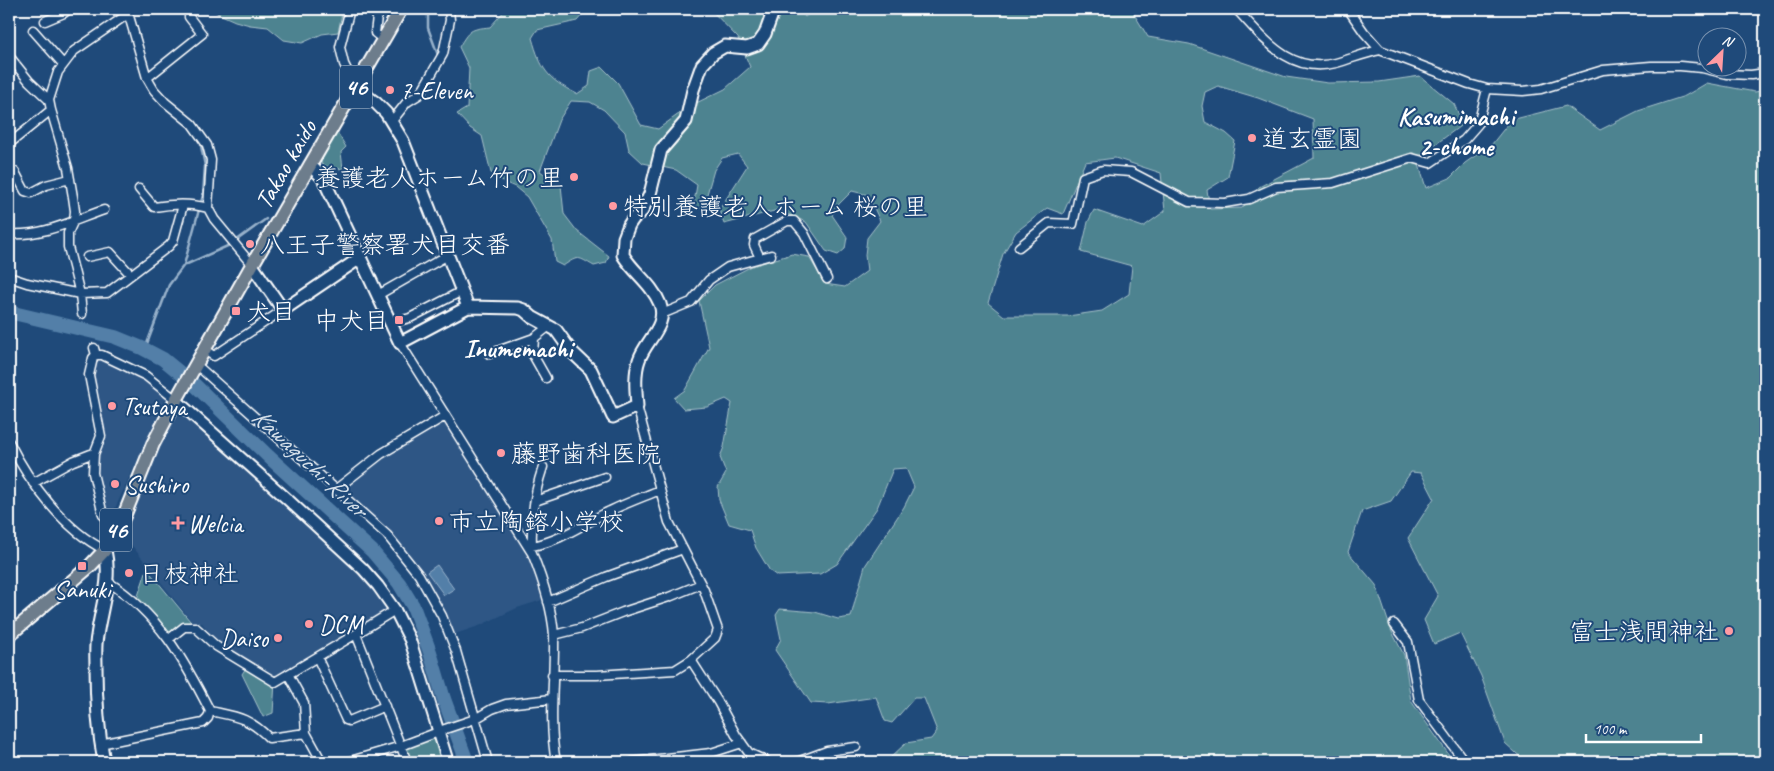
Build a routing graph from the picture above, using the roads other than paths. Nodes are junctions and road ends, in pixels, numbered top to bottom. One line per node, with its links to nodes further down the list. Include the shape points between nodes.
1 (69, 9): 11 (street)
2 (350, 9): 19 (street, via 340,47)
3 (378, 9): 13 (street, via 375,33)
4 (401, 9): 13 (main road, Takao kaido / 46)
5 (449, 9): 23 (street, via 450,20 442,54 420,94 408,102)
6 (774, 9): 50 (main road, via 758,44 747,48 725,46 702,65 686,121 661,150 650,194 624,238 623,255 653,290)
7 (1236, 9): 14 (street, via 1278,53 1294,61 1324,65)
8 (1348, 9): 14 (street)
9 (128, 11): 16 (street, via 74,51); 18 (street)
10 (189, 18): 18 (street, via 202,34)
11 (45, 20)
12 (33, 30): 16 (street)
13 (384, 40): 19 (main road, Takao kaido / 46)
14 (1380, 50): 20 (street)
15 (9, 56): 21 (street)
16 (63, 64): 21 (street)
17 (1765, 74): 20 (street, via 1727,74 1702,68 1651,66 1603,70 1541,89)
18 (147, 78): 30 (street, via 165,102 192,124 207,145 211,160)
19 (356, 88): 23 (main road); 25 (main road, Takao kaido / 46)
20 (1487, 89): 34 (street, via 1478,124 1464,140 1430,163 1412,158 1333,183 1276,187 1249,199 1225,203 1189,202 1131,172 1103,170 1083,177 1073,224 1049,223)
21 (50, 100): 22 (street)
22 (51, 110): 24 (street); 27 (street)
23 (392, 122): 35 (main road, via 403,141)
24 (9, 144)
25 (310, 165): 38 (main road, via 323,178); 40 (main road, Takao kaido / 46)
26 (15, 172): 27 (street, via 25,191 31,193)
27 (70, 179): 32 (street)
28 (139, 189): 29 (street, via 154,207)
29 (183, 205): 30 (street); 41 (street, via 173,241)
30 (203, 207): 40 (street)
31 (104, 210): 32 (street)
32 (74, 220): 33 (street, via 34,234); 45 (street, via 68,233 68,247)
33 (9, 234)
34 (1019, 247)
35 (448, 255): 44 (main road); 46 (street)
36 (771, 255): 39 (street)
37 (87, 257): 41 (street, via 110,252)
38 (360, 258): 46 (main road); 48 (main road)
39 (760, 258): 43 (street, via 755,239 787,221 794,221); 50 (street, via 728,268 709,280 691,302)
40 (252, 265): 48 (main road); 55 (main road, Takao kaido / 46)
41 (131, 275): 45 (street, via 107,293)
42 (9, 277): 45 (street)
43 (827, 280)
44 (462, 291): 47 (main road); 51 (street, via 410,318)
45 (80, 294): 49 (street)
46 (378, 296): 51 (main road)
47 (468, 307): 52 (main road, via 518,308); 54 (main road)
48 (283, 310): 55 (street, via 214,356)
49 (82, 314)
50 (662, 314): 60 (main road, via 660,324 637,364)
51 (391, 323): 54 (main road)
52 (548, 327): 53 (street); 60 (main road, via 560,334 571,351 591,370 613,417)
53 (534, 338): 56 (street); 58 (street, via 533,356)
54 (400, 343): 61 (street)
55 (204, 350): 57 (main road, Takao kaido / 46)
56 (489, 354)
57 (197, 369): 59 (main road, 46); 67 (street)
58 (546, 378)
59 (178, 396): 63 (street, via 95,351 88,373 101,436); 70 (main road, 46, via 153,444); 77 (street, via 362,569)
60 (637, 406): 68 (street)
61 (445, 416): 67 (street, via 380,454); 71 (street)
62 (9, 442): 66 (street)
63 (94, 454): 66 (street); 70 (street, via 93,473 103,516)
64 (543, 467): 69 (street)
65 (596, 472): 69 (street, via 602,479)
66 (33, 482): 73 (street, via 55,511)
67 (335, 490): 92 (street, via 387,535 423,580 456,651)
68 (660, 490): 71 (street, via 610,510 576,530); 72 (street, via 669,522)
69 (535, 501): 71 (street)
70 (118, 527): 73 (main road, 46)
71 (530, 547): 76 (street)
72 (683, 549): 75 (street); 76 (street)
73 (105, 550): 74 (main road); 80 (main road, 46)
74 (108, 582): 82 (street, via 136,602); 96 (main road, via 96,638)
75 (701, 584): 81 (street, via 582,628); 84 (street, via 718,630 715,638)
76 (548, 602): 81 (street)
77 (395, 610): 79 (street); 93 (street, via 410,640)
78 (1394, 624): 109 (street, via 1408,642 1419,700)
79 (356, 634): 83 (street); 90 (street)
80 (9, 635)
81 (554, 635): 88 (street)
82 (169, 639): 86 (street, via 184,627 195,627 216,646 275,682); 91 (street)
83 (317, 657): 86 (street); 90 (street, via 346,720)
84 (691, 660): 85 (street); 87 (street)
85 (675, 670): 87 (street, via 686,669); 88 (street)
86 (288, 674): 94 (street, via 304,704)
87 (700, 674): 95 (street)
88 (552, 675): 89 (street)
89 (552, 699): 92 (street, via 506,704); 105 (street)
90 (385, 706): 97 (street)
91 (210, 711): 94 (street, via 246,720 269,738); 96 (street, via 202,723)
92 (474, 719): 93 (street); 104 (street)
93 (443, 730): 97 (street); 103 (street)
94 (306, 732): 100 (street)
95 (742, 743): 106 (street, via 711,753); 107 (street, via 749,753)
96 (100, 744): 99 (main road)
97 (401, 746): 101 (street); 102 (street)
98 (856, 746): 108 (street, via 827,751)
99 (104, 762)
100 (322, 762)
101 (347, 762)
102 (407, 762)
103 (448, 762)
104 (488, 762)
105 (556, 762)
106 (632, 762)
107 (768, 762)
108 (796, 762)
109 (1465, 762)

